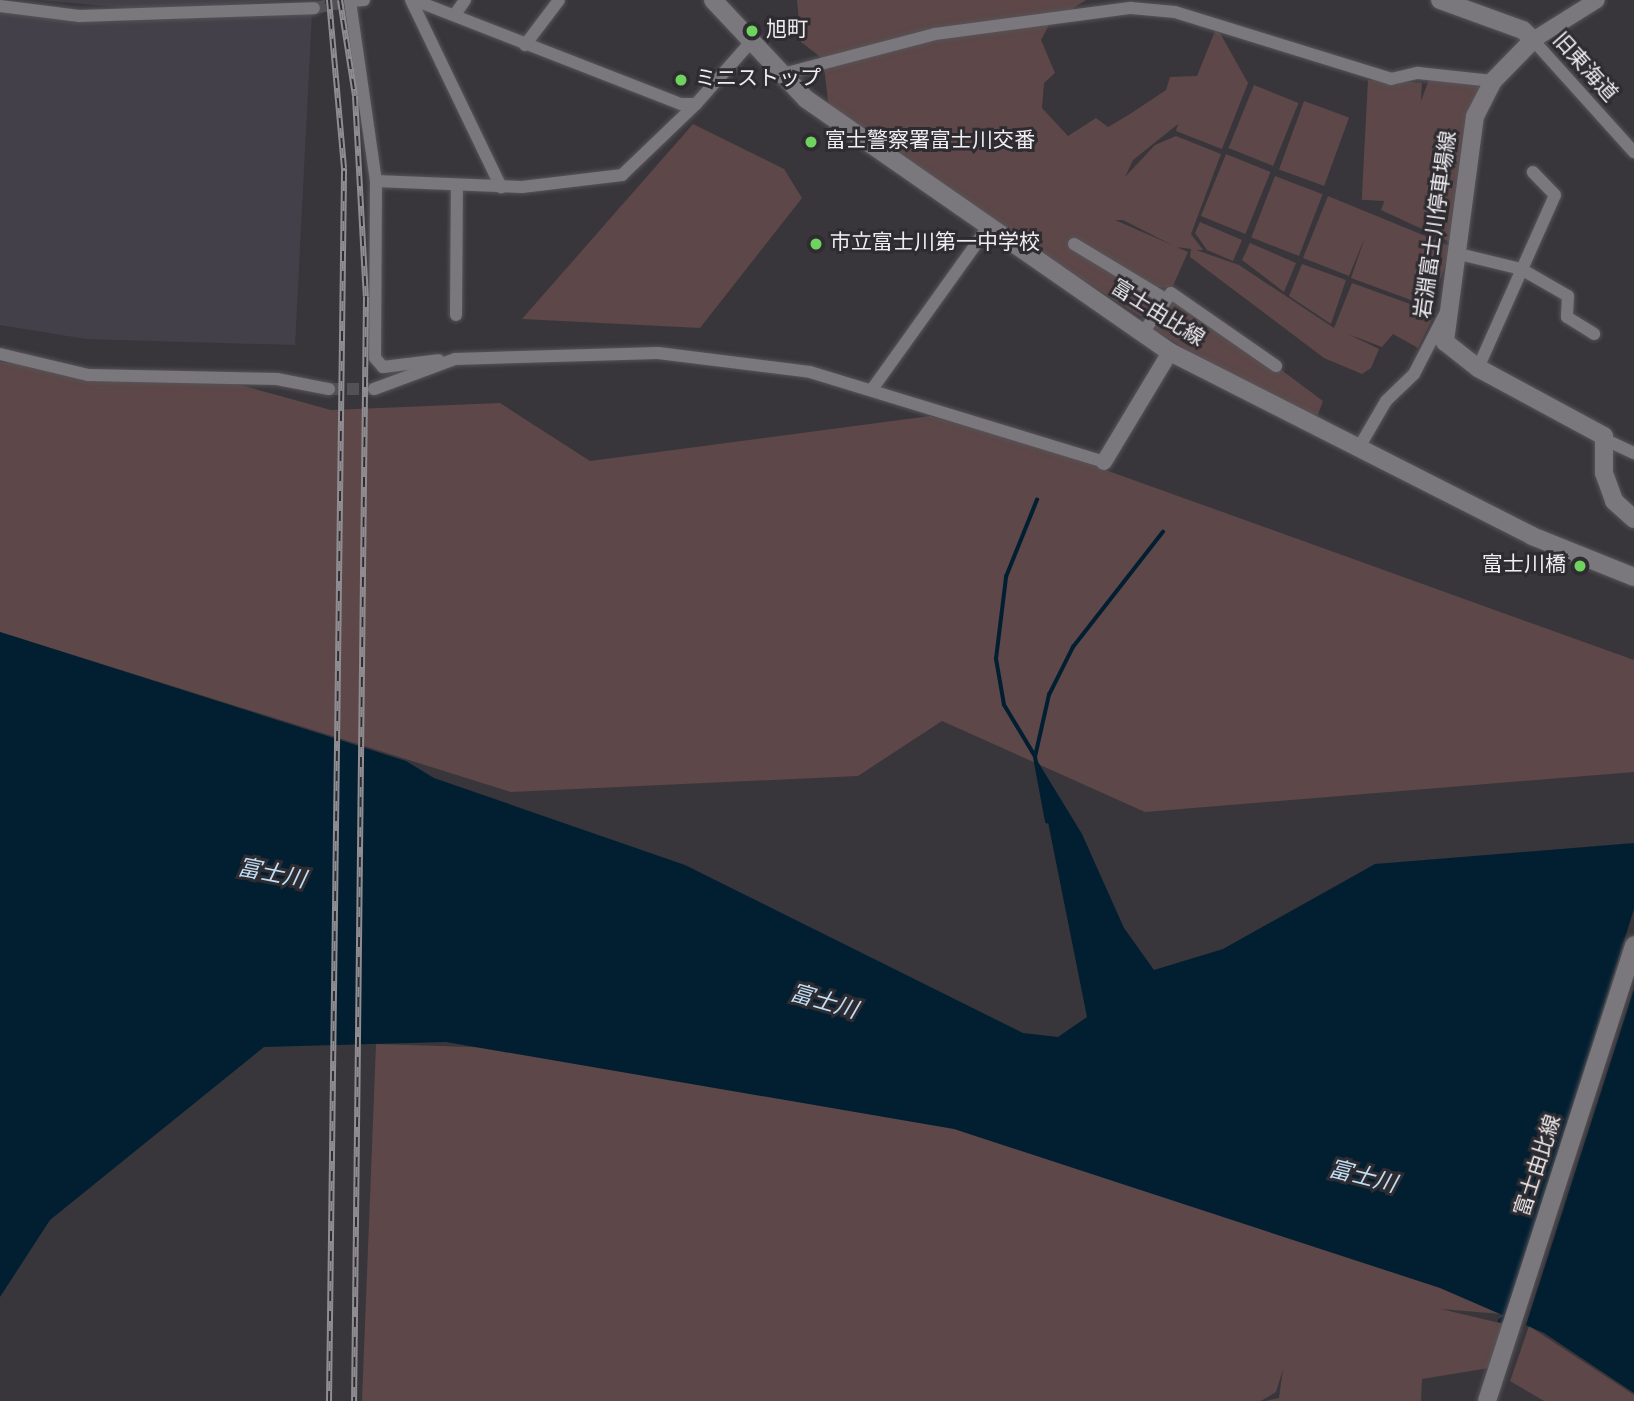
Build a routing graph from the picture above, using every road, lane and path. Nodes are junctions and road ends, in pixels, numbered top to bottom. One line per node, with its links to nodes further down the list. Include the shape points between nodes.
1 (364, 0): 21 (street, via 350,1)
2 (413, 0): 12 (street); 23 (street)
3 (465, 0): 12 (street)
4 (559, 0): 15 (street)
5 (712, 0): 14 (main road, 富士由比線)
6 (1088, 0): 11 (street)
7 (1440, 0): 13 (main road, via 1523,30)
8 (1597, 0): 13 (street)
9 (0, 6): 10 (street, via 92,16)
10 (314, 8)
11 (1112, 9): 16 (street, via 883,44); 17 (street, via 1175,12 1391,79 1418,73)
12 (456, 13): 15 (street)
13 (1533, 40): 17 (main road, 岩淵富士川停車場線); 19 (street, 旧東海道)
14 (750, 43): 16 (main road, 富士由比線); 18 (street)
15 (525, 45): 18 (street, via 663,99)
16 (779, 75): 24 (main road, 富士由比線)
17 (1493, 81): 26 (main road, 岩淵富士川停車場線, via 1475,116)
18 (696, 104): 23 (street, via 622,174)
19 (1634, 152)
20 (1533, 172): 27 (street, via 1556,195)
21 (376, 181): 22 (street); 35 (street, via 375,358 383,367)
22 (457, 187): 23 (street); 30 (street)
23 (501, 187)
24 (987, 229): 31 (main road, 富士由比線); 39 (street)
25 (1074, 244): 28 (street)
26 (1455, 253): 27 (street); 29 (main road, 岩淵富士川停車場線)
27 (1521, 268): 32 (street, via 1568,296 1567,317); 37 (street)
28 (1165, 299): 31 (street); 36 (street, via 1171,293 1182,296)
29 (1446, 312): 37 (main road, 岩淵富士川停車場線, via 1446,342); 42 (street, via 1414,374 1387,401)
30 (457, 315)
31 (1142, 334): 33 (main road, 富士由比線)
32 (1594, 334)
33 (1170, 352): 42 (main road, 富士由比線); 44 (street)
34 (0, 354): 40 (street, via 88,375 277,379)
35 (446, 363): 38 (street); 39 (street, via 541,353 658,353 785,368)
36 (1276, 366)
37 (1478, 368): 41 (main road, 岩淵富士川停車場線)
38 (374, 388)
39 (873, 388): 44 (street)
40 (330, 389)
41 (1608, 441): 43 (street); 45 (main road, via 1604,463 1611,492 1618,508)
42 (1361, 444): 46 (main road, 富士由比線, via 1532,536)
43 (1633, 451)
44 (1104, 462)
45 (1634, 519)
46 (1634, 577)
47 (1634, 945): 48 (main road, 富士由比線)
48 (1489, 1395)

